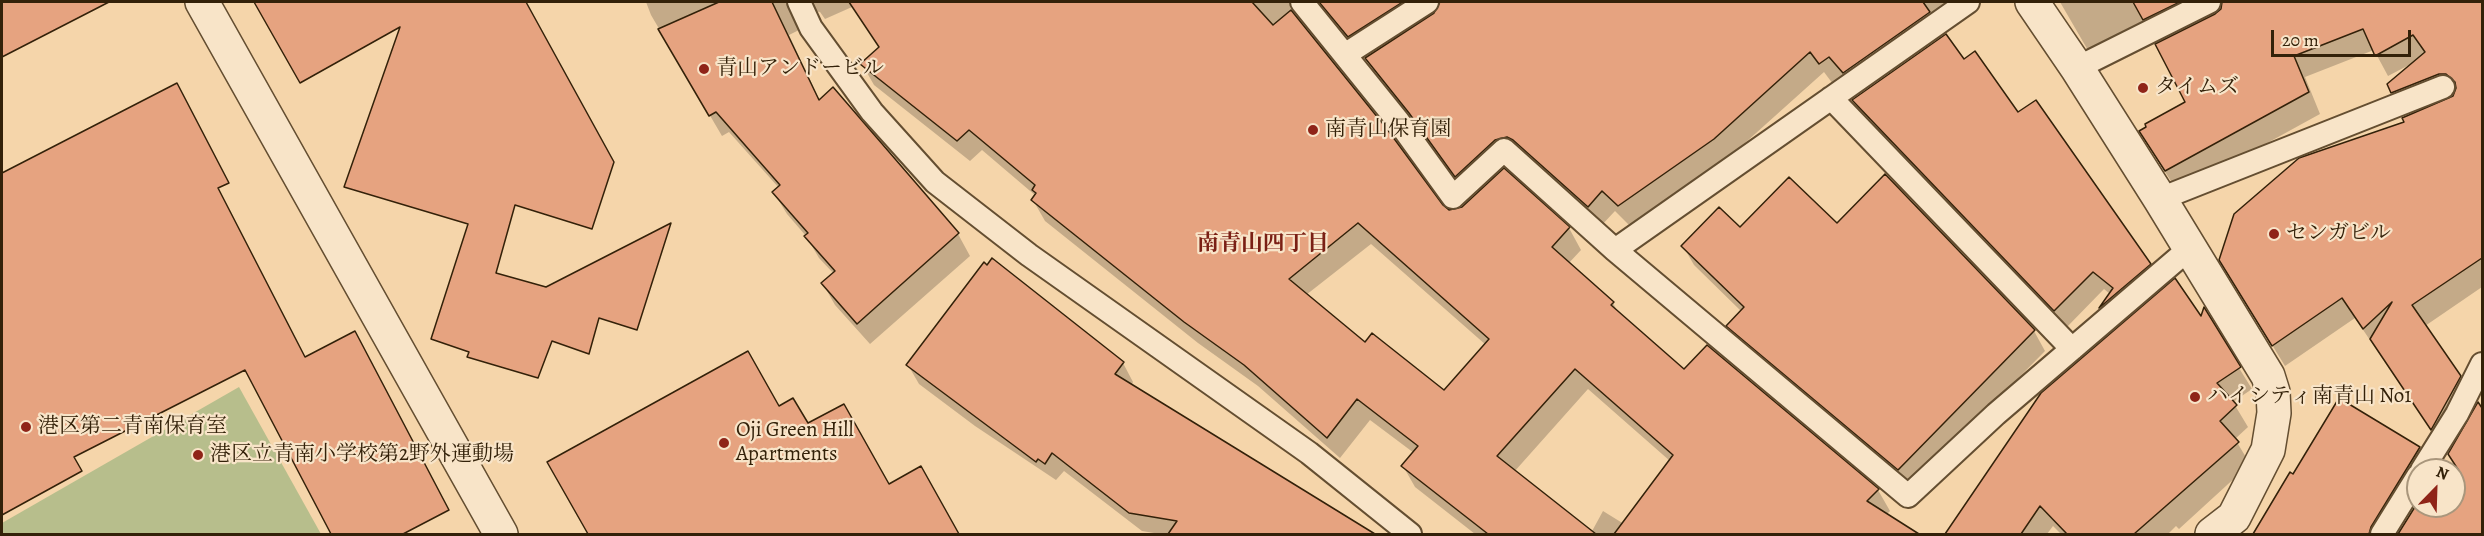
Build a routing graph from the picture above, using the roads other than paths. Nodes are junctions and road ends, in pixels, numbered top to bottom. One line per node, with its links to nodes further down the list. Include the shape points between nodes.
1 (202, 2): 19 (street)
2 (799, 2): 20 (lane, via 811,28 872,112 935,182 1029,255 1309,453)
3 (1302, 2): 8 (lane)
4 (1427, 2): 8 (lane)
5 (1968, 2): 11 (lane)
6 (2032, 2): 9 (street)
7 (2209, 2): 9 (lane)
8 (1346, 54): 14 (lane, via 1453,197 1504,150)
9 (2077, 68): 12 (street)
10 (2443, 87): 12 (lane)
11 (1831, 98): 14 (lane); 15 (lane)
12 (2160, 199): 13 (street)
13 (2190, 248): 15 (lane); 21 (street, via 2268,376 2273,392 2268,450 2234,517)
14 (1615, 250): 15 (lane, via 1908,496)
15 (2072, 349)
16 (2482, 364): 17 (lane)
17 (2430, 458)
18 (2406, 495): 22 (lane)
19 (495, 532)
20 (1410, 534)
21 (2212, 534)
22 (2382, 534)

